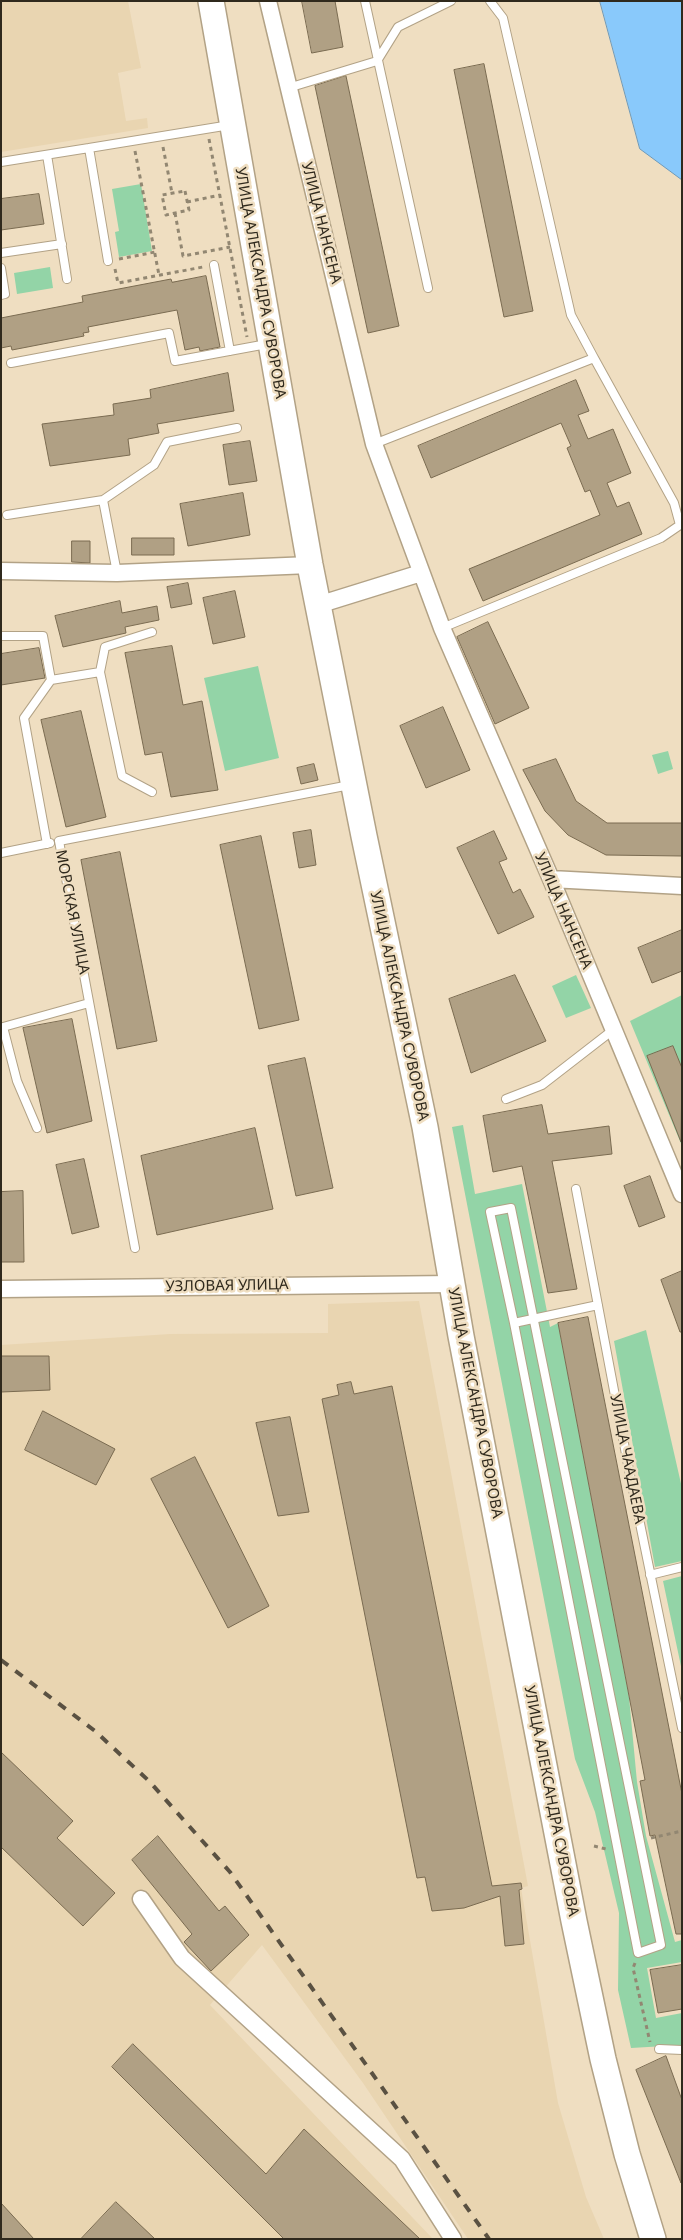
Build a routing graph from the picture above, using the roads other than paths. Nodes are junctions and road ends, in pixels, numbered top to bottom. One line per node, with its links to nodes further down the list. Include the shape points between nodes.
1 (211, 1): 8 (main road, УЛИЦА АЛЕКСАНДРА СУВОРОВА)
2 (268, 1): 7 (street, УЛИЦА НАНСЕНА)
3 (365, 1): 6 (lane)
4 (451, 1): 6 (lane, via 398,26)
5 (490, 1): 22 (lane, via 503,18 571,315)
6 (377, 61): 7 (lane); 18 (lane)
7 (288, 88): 25 (street, УЛИЦА НАНСЕНА)
8 (232, 125): 9 (lane); 20 (main road, УЛИЦА АЛЕКСАНДРА СУВОРОВА)
9 (89, 148): 10 (lane); 14 (lane)
10 (47, 154): 11 (lane); 12 (lane)
11 (1, 162)
12 (62, 244): 13 (lane); 17 (lane)
13 (1, 253)
14 (108, 261)
15 (214, 265): 21 (lane)
16 (1, 268): 19 (lane, via 5,294)
17 (67, 278)
18 (428, 288)
19 (1, 295)
20 (260, 345): 21 (lane); 28 (main road, УЛИЦА АЛЕКСАНДРА СУВОРОВА)
21 (230, 351): 23 (lane, via 175,362 169,333)
22 (594, 358): 25 (lane); 33 (lane, via 674,503 680,525 661,538)
23 (11, 363)
24 (237, 428): 26 (lane, via 167,442 154,465)
25 (374, 444): 31 (street, УЛИЦА НАНСЕНА)
26 (103, 500): 27 (lane); 30 (lane)
27 (7, 515)
28 (310, 565): 30 (street); 32 (main road, УЛИЦА АЛЕКСАНДРА СУВОРОВА)
29 (1, 571): 30 (street)
30 (117, 573)
31 (421, 573): 32 (street); 33 (street, УЛИЦА НАНСЕНА)
32 (318, 605): 38 (main road, УЛИЦА АЛЕКСАНДРА СУВОРОВА)
33 (442, 628): 43 (street, УЛИЦА НАНСЕНА)
34 (152, 632): 36 (lane, via 105,647)
35 (1, 636): 37 (lane, via 43,636)
36 (100, 672): 37 (lane); 39 (lane, via 122,776)
37 (51, 680): 41 (lane, via 24,718)
38 (354, 784): 40 (lane, МОРСКАЯ УЛИЦА); 52 (main road, УЛИЦА АЛЕКСАНДРА СУВОРОВА, via 425,1127)
39 (152, 792)
40 (59, 841): 41 (lane); 45 (lane, МОРСКАЯ УЛИЦА)
41 (47, 844): 42 (lane)
42 (1, 853)
43 (551, 879): 44 (street); 46 (street, УЛИЦА НАНСЕНА)
44 (682, 886)
45 (90, 1003): 48 (lane, via 3,1027 16,1081); 51 (lane, МОРСКАЯ УЛИЦА)
46 (613, 1030): 47 (lane, via 542,1085); 50 (street, УЛИЦА НАНСЕНА)
47 (506, 1099)
48 (37, 1128)
49 (576, 1189): 54 (lane, УЛИЦА ЧААДАЕВА)
50 (682, 1194)
51 (135, 1248)
52 (453, 1284): 53 (street, УЗЛОВАЯ УЛИЦА); 64 (main road, УЛИЦА АЛЕКСАНДРА СУВОРОВА, via 574,1921 627,2154)
53 (1, 1289)
54 (598, 1305): 55 (lane); 58 (lane, УЛИЦА ЧААДАЕВА)
55 (534, 1319): 56 (lane); 56 (lane, via 511,1208 490,1212); 56 (lane, via 661,1945 638,1952)
56 (514, 1323)
57 (682, 1567): 58 (lane)
58 (650, 1575): 59 (lane, УЛИЦА ЧААДАЕВА)
59 (682, 1728)
60 (141, 1899): 63 (street, via 182,1958 402,2158)
61 (659, 2050): 62 (lane)
62 (682, 2050)
63 (452, 2239)
64 (653, 2239)

